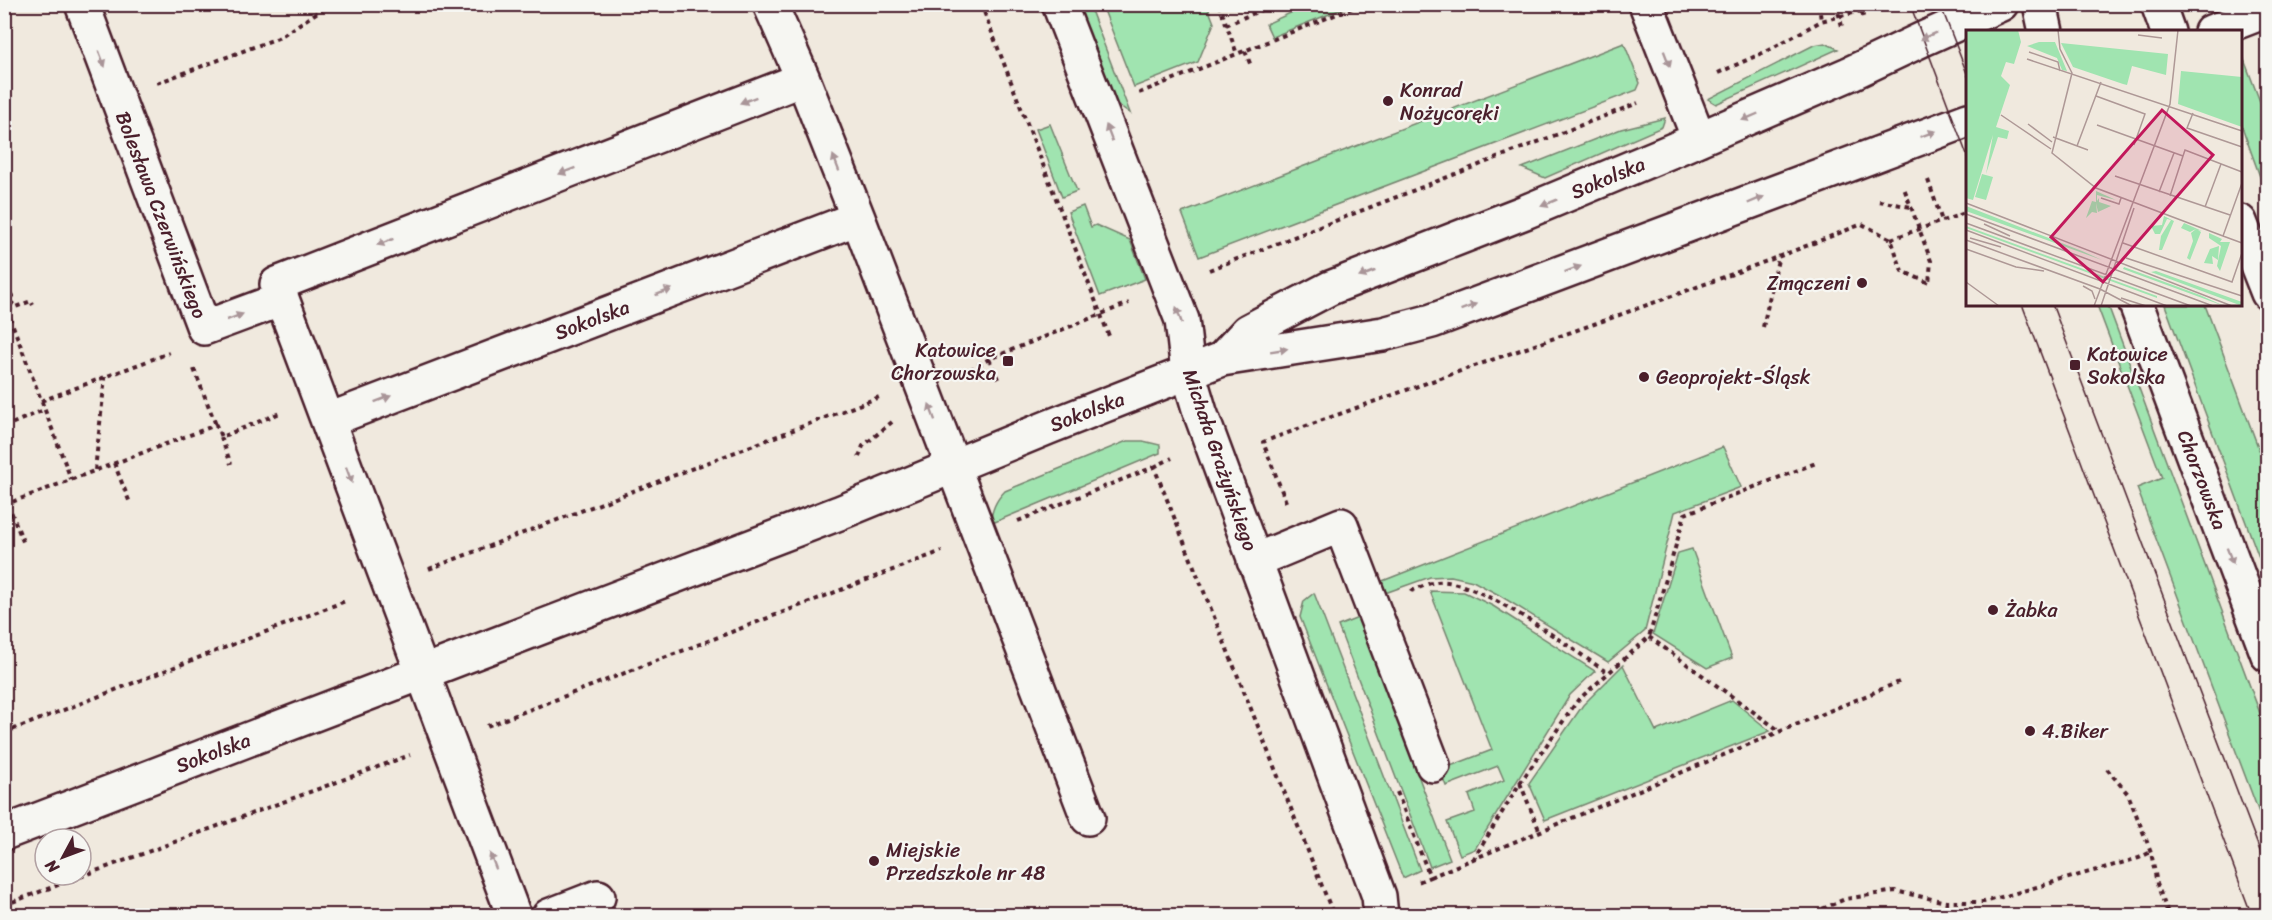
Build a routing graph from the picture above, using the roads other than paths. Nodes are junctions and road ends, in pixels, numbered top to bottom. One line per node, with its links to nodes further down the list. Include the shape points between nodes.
1 (82, 4): 18 (street, Bolesława Czerwińskiego, one-way to 18, via 204,328)
2 (770, 4): 12 (street)
3 (1059, 4): 21 (street, Michała Grażyńskiego, one-way to 3, via 1182,320)
4 (1646, 4): 14 (street, one-way to 14)
5 (2001, 4): 14 (street, Sokolska, one-way to 14)
6 (2040, 4): 9 (street)
7 (2158, 4): 10 (street)
8 (2268, 10): 11 (street)
9 (2046, 30)
10 (2167, 30)
11 (2216, 30)
12 (803, 79): 15 (street, one-way to 12); 18 (street, one-way to 18, via 277,284)
13 (1966, 121): 20 (street, Sokolska, one-way to 13, via 1383,334 1432,321)
14 (1699, 139): 20 (street, Sokolska, one-way to 20, via 1330,288 1248,331)
15 (858, 218): 22 (street, Sokolska, one-way to 15); 23 (street, one-way to 15)
16 (2242, 225): 17 (street)
17 (2268, 293)
18 (282, 299): 22 (street)
19 (2137, 306): 25 (street, Chorzowska, one-way to 25)
20 (1222, 359): 21 (street, Sokolska)
21 (1188, 372): 23 (street, Sokolska); 24 (street, Michała Grażyńskiego)
22 (328, 420): 26 (street, one-way to 26)
23 (952, 467): 26 (street, Sokolska); 28 (street)
24 (1254, 561): 27 (street, via 1341,525); 33 (street, Michała Grażyńskiego, via 1379,896)
25 (2268, 655)
26 (421, 672): 29 (street, Sokolska); 31 (street, one-way to 26)
27 (1433, 765)
28 (1088, 818)
29 (4, 833)
30 (598, 897): 32 (street)
31 (514, 915)
32 (549, 915)
33 (1381, 915)

